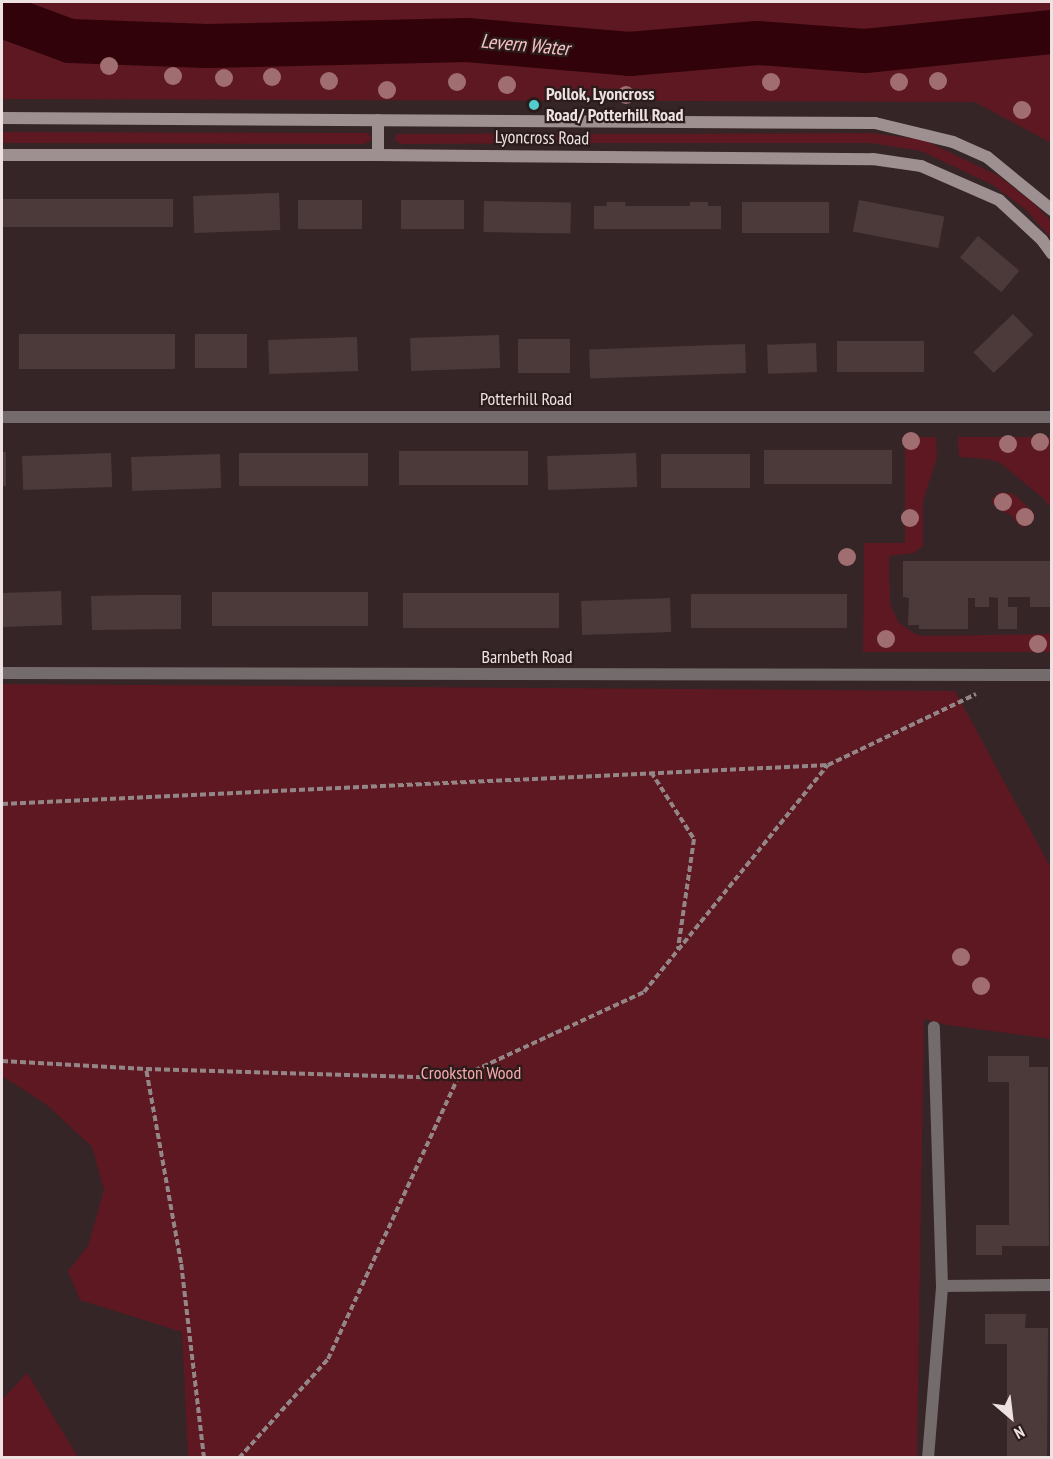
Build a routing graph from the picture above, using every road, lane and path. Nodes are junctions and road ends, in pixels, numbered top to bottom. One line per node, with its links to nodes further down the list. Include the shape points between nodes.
1 (2, 118): 2 (street, Lyoncross Road)
2 (378, 120): 4 (street); 5 (street, Lyoncross Road, via 874,123 953,142 987,157)
3 (2, 155): 4 (street, Lyoncross Road)
4 (378, 155): 6 (street, Lyoncross Road, via 873,159 902,163 921,166 999,201)
5 (1052, 210)
6 (1052, 254)
7 (2, 417): 8 (street, Potterhill Road)
8 (1052, 417)
9 (2, 673): 10 (street, Barnbeth Road)
10 (1052, 675)
11 (980, 692): 12 (path)
12 (828, 765): 13 (path); 15 (path)
13 (651, 772): 14 (path); 15 (path, via 694,839)
14 (2, 804)
15 (678, 950): 19 (path, via 644,992)
16 (934, 1027): 21 (street)
17 (2, 1061): 18 (path)
18 (146, 1069): 19 (path); 22 (path, via 181,1263)
19 (458, 1078): 23 (path, via 328,1359)
20 (1052, 1285): 21 (street)
21 (942, 1286): 24 (street)
22 (204, 1458)
23 (239, 1458)
24 (928, 1458)

